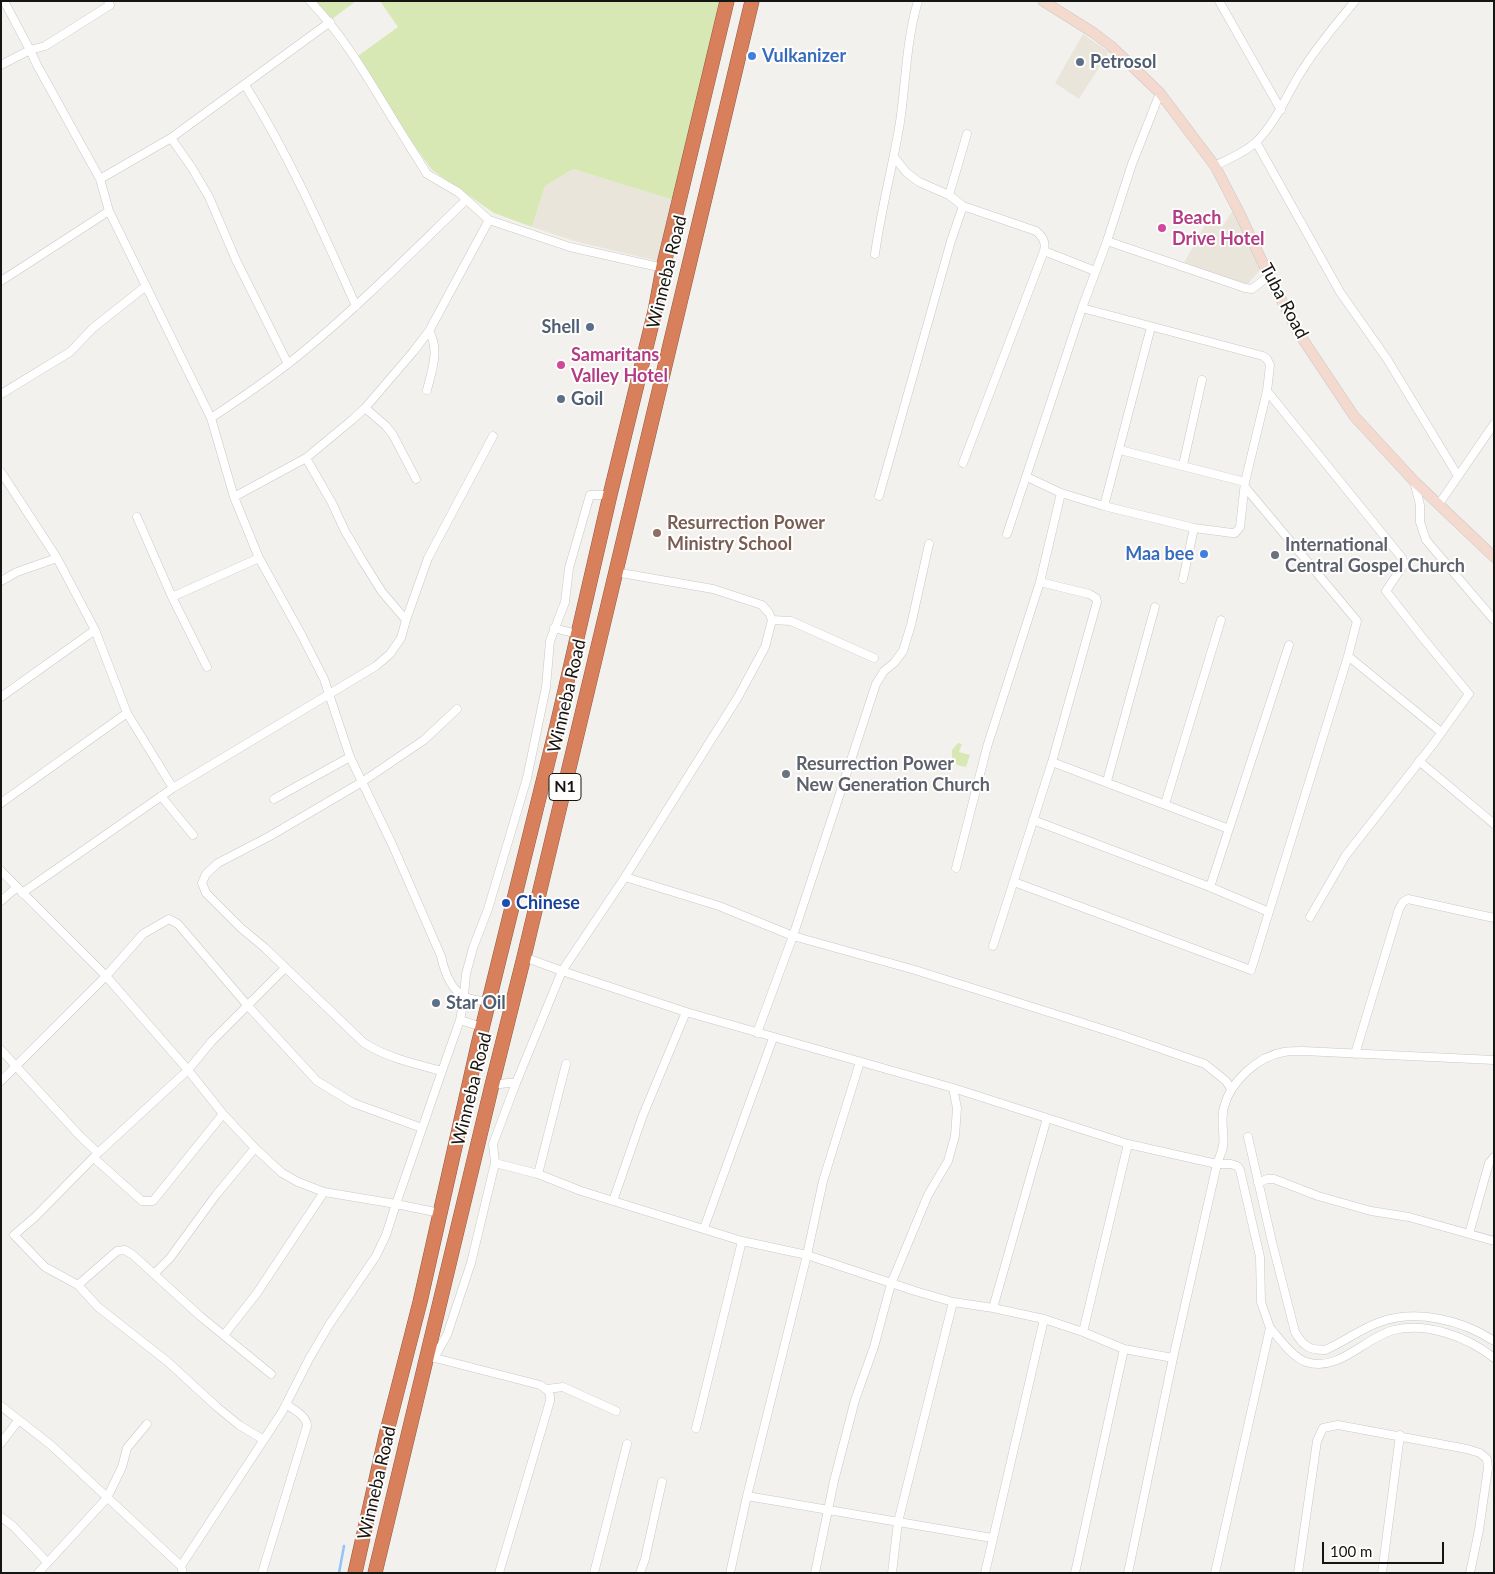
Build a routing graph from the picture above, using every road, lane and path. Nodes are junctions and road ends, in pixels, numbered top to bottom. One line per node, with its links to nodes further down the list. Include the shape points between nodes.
1 (4, 1): 11 (street)
2 (310, 1): 10 (street)
3 (727, 1): 24 (highway, Winneba Road / N1)
4 (752, 1): 26 (highway, Winneba Road / N1)
5 (918, 1): 19 (street, via 912,21)
6 (1043, 1): 14 (street, Tuba Road, via 1111,46)
7 (1219, 1): 15 (street)
8 (1355, 1): 15 (street, via 1304,66)
9 (111, 2): 11 (street, via 45,46)
10 (330, 22): 13 (street); 23 (street, via 427,174)
11 (30, 50): 12 (street); 21 (street)
12 (1, 65)
13 (245, 85): 17 (street); 37 (street, via 268,121 314,211)
14 (1160, 93): 20 (street, Tuba Road); 29 (street)
15 (1281, 110): 18 (street)
16 (967, 134): 22 (street)
17 (171, 138): 21 (street); 41 (street, via 208,198)
18 (1256, 142): 20 (street); 55 (street, via 1340,292 1387,359)
19 (894, 157): 22 (street, via 906,174); 31 (street)
20 (1215, 166): 34 (street, Tuba Road)
21 (100, 179): 27 (street)
22 (948, 194): 25 (street)
23 (466, 200): 28 (street); 37 (street)
24 (680, 203): 26 (highway); 32 (highway, Winneba Road / N1)
25 (963, 206): 30 (street, via 1036,230 1043,237); 62 (street)
26 (702, 208): 73 (highway, Winneba Road / N1)
27 (109, 211): 35 (street); 36 (street)
28 (490, 220): 32 (street, via 570,247); 40 (street)
29 (1107, 241): 33 (street); 34 (street, via 1245,288 1252,289)
30 (1044, 251): 33 (street); 52 (street)
31 (875, 254)
32 (663, 268): 61 (highway, Winneba Road / N1)
33 (1095, 271): 38 (street)
34 (1269, 276): 58 (street, Tuba Road, via 1298,332 1354,416)
35 (1, 281)
36 (146, 286): 45 (street, via 93,328 70,352); 47 (street)
37 (356, 306): 41 (street)
38 (1082, 308): 39 (street); 56 (street)
39 (1151, 328): 44 (street, via 1263,356 1270,365); 50 (street)
40 (429, 331): 43 (street, via 434,339 435,352); 46 (street)
41 (288, 364): 47 (street)
42 (1202, 380): 53 (street)
43 (427, 390)
44 (1267, 391): 59 (street); 94 (street, via 1402,558 1404,564 1386,591 1470,694)
45 (1, 394)
46 (365, 408): 51 (street); 57 (street, via 386,426)
47 (211, 418): 63 (street)
48 (1494, 424): 55 (street)
49 (493, 436): 79 (street, via 428,558)
50 (1120, 450): 53 (street); 65 (street)
51 (306, 458): 63 (street); 79 (street, via 362,560 382,592)
52 (963, 463)
53 (1182, 465): 59 (street)
54 (1, 472): 71 (street)
55 (1458, 476): 64 (street)
56 (1027, 477): 60 (street); 68 (street)
57 (416, 480)
58 (1414, 481): 64 (street, Tuba Road); 82 (street, via 1426,540)
59 (1245, 484): 67 (street, via 1240,527 1236,533); 87 (street, via 1357,621)
60 (1061, 493): 65 (street); 76 (street)
61 (610, 495): 83 (street, via 590,494 569,568 565,602); 85 (highway, Winneba Road / N1)
62 (879, 496)
63 (234, 497): 72 (street)
64 (1439, 504): 70 (street, Tuba Road)
65 (1104, 506): 67 (street)
66 (137, 518): 77 (street)
67 (1194, 528): 74 (street)
68 (1007, 534)
69 (929, 544): 121 (street, via 904,651 876,684)
70 (1493, 554)
71 (57, 558): 75 (street); 84 (street)
72 (259, 558): 77 (street); 90 (street, via 301,634)
73 (615, 572): 80 (street, via 713,589 762,606); 123 (highway, Winneba Road / N1)
74 (1183, 579)
75 (1, 581)
76 (1040, 582): 97 (street, via 1089,594 1097,602); 111 (street, via 987,748)
77 (172, 598): 89 (street)
78 (1155, 607): 100 (street)
79 (406, 620): 90 (street, via 402,638 390,654)
80 (772, 620): 88 (street, via 791,621); 113 (street, via 765,647 738,697)
81 (1221, 620): 106 (street)
82 (1494, 620)
83 (554, 628): 85 (street); 98 (street, via 546,687)
84 (95, 630): 91 (street); 93 (street)
85 (577, 634): 99 (highway, Winneba Road / N1)
86 (1290, 645): 109 (street)
87 (1348, 656): 94 (street); 118 (street)
88 (874, 658)
89 (207, 667)
90 (329, 694): 95 (street); 102 (street)
91 (1, 697)
92 (457, 709): 101 (street, via 424,740)
93 (127, 713): 102 (street); 105 (street)
94 (1442, 732): 96 (street)
95 (350, 757): 101 (street); 104 (street)
96 (1419, 761): 108 (street); 119 (street, via 1346,855)
97 (1052, 762): 100 (street); 107 (street)
98 (527, 778): 99 (street); 127 (street, via 491,900 473,948)
99 (543, 781): 128 (highway, Winneba Road / N1)
100 (1107, 781): 106 (street)
101 (362, 782): 124 (street, via 218,863 202,883 206,893); 127 (street, via 437,947 445,973)
102 (173, 788): 103 (street)
103 (161, 796): 110 (street); 116 (street)
104 (274, 799)
105 (1, 803)
106 (1166, 804): 109 (street)
107 (1033, 820): 114 (street); 115 (street)
108 (1494, 824)
109 (1229, 829): 115 (street)
110 (193, 835)
111 (956, 868)
112 (1, 871): 116 (street)
113 (625, 877): 121 (street, via 719,906); 125 (street)
114 (1014, 882): 118 (street, via 1251,970); 122 (street)
115 (1210, 887): 118 (street)
116 (20, 890): 117 (street); 126 (street)
117 (1, 901)
118 (1269, 912)
119 (1310, 917)
120 (1494, 918): 136 (street, via 1408,899 1403,902)
121 (793, 936): 133 (street); 147 (street, via 915,970 1205,1064 1226,1080)
122 (993, 946)
123 (524, 957): 125 (street); 145 (highway, Winneba Road / N1)
124 (285, 968): 129 (street); 142 (street, via 377,1051)
125 (562, 971): 130 (street); 144 (street)
126 (106, 976): 129 (street, via 143,934 169,919 178,924); 140 (street); 141 (street)
127 (464, 996): 128 (street); 131 (street)
128 (489, 1002): 132 (highway, Winneba Road / N1)
129 (248, 1006): 141 (street); 150 (street, via 317,1081 353,1103)
130 (686, 1012): 133 (street); 161 (street, via 643,1115)
131 (460, 1020): 132 (street); 142 (street)
132 (482, 1027): 163 (highway, Winneba Road / N1)
133 (757, 1033): 134 (street)
134 (773, 1038): 138 (street); 164 (street)
135 (1, 1050): 140 (street)
136 (1355, 1054): 137 (street); 147 (street, via 1283,1052 1266,1058 1249,1070)
137 (1494, 1060)
138 (860, 1062): 146 (street); 168 (street, via 823,1181)
139 (566, 1064): 158 (street)
140 (16, 1066): 143 (street); 154 (street)
141 (188, 1070): 148 (street); 154 (street)
142 (442, 1072): 150 (street)
143 (1, 1081)
144 (516, 1084): 145 (street); 156 (street, via 493,1144)
145 (492, 1085): 175 (highway, Winneba Road / N1)
146 (953, 1088): 149 (street); 170 (street, via 958,1108 948,1161 928,1194)
147 (1231, 1089): 157 (street, via 1224,1108 1224,1144)
148 (223, 1114): 153 (street); 154 (street, via 153,1201 142,1200)
149 (1047, 1118): 152 (street); 174 (street)
150 (422, 1128): 162 (street)
151 (1248, 1137): 159 (street)
152 (1128, 1144): 157 (street); 178 (street)
153 (256, 1148): 160 (street, via 282,1173); 169 (street)
154 (96, 1155): 171 (street, via 14,1235 45,1267)
155 (1494, 1157): 165 (street, via 1489,1163)
156 (496, 1163): 158 (street); 182 (street, via 471,1263 448,1335)
157 (1217, 1164): 177 (street, via 1231,1164 1240,1170 1260,1257 1261,1302); 183 (street)
158 (538, 1174): 161 (street)
159 (1258, 1183): 165 (street, via 1274,1179 1371,1211 1409,1217); 180 (street, via 1295,1332 1307,1348 1325,1350 1381,1322 1405,1317 1445,1320)
160 (324, 1192): 162 (street); 179 (street, via 257,1293)
161 (613, 1201): 164 (street)
162 (396, 1204): 163 (street); 187 (street, via 376,1256 329,1325)
163 (440, 1212): 172 (highway, Winneba Road / N1)
164 (704, 1228): 166 (street)
165 (1468, 1234): 167 (street)
166 (742, 1241): 168 (street); 192 (street)
167 (1494, 1241)
168 (807, 1255): 170 (street); 198 (street)
169 (154, 1274): 171 (street, via 125,1250 116,1251); 179 (street)
170 (891, 1284): 173 (street); 200 (street, via 855,1400)
171 (78, 1285): 194 (street, via 98,1307 168,1362 217,1407)
172 (420, 1302): 175 (highway, via 430,1303); 208 (highway, Winneba Road / N1)
173 (953, 1302): 174 (street); 202 (street)
174 (993, 1308): 176 (street)
175 (439, 1310): 182 (highway, Winneba Road / N1)
176 (1044, 1319): 178 (street); 203 (street)
177 (1270, 1328): 184 (street, via 1307,1362 1326,1363 1352,1353 1393,1330 1415,1328 1460,1339 1480,1347); 219 (street)
178 (1084, 1332): 181 (street)
179 (224, 1335): 185 (street)
180 (1494, 1341)
181 (1124, 1349): 183 (street); 217 (street)
182 (430, 1357): 186 (street); 209 (highway, Winneba Road / N1)
183 (1173, 1358): 218 (street)
184 (1494, 1358)
185 (271, 1374)
186 (547, 1389): 189 (street, via 563,1387); 210 (street, via 550,1402)
187 (286, 1404): 194 (street); 207 (street, via 307,1421 307,1426)
188 (1, 1406): 190 (street)
189 (616, 1412)
190 (18, 1421): 195 (street); 199 (street, via 52,1446)
191 (148, 1424): 199 (street, via 127,1448)
192 (696, 1428)
193 (1400, 1435): 220 (street, via 1338,1424 1323,1428 1317,1441); 221 (street); 222 (street, via 1466,1449 1487,1459 1479,1530)
194 (264, 1440): 205 (street)
195 (1, 1443)
196 (626, 1444): 211 (street)
197 (662, 1482): 212 (street)
198 (747, 1496): 200 (street); 213 (street)
199 (107, 1498): 204 (street); 205 (street)
200 (828, 1509): 202 (street); 214 (street)
201 (1, 1517): 204 (street)
202 (898, 1522): 203 (street); 215 (street)
203 (992, 1538): 216 (street)
204 (46, 1562): 206 (street)
205 (182, 1569)
206 (38, 1573)
207 (262, 1573)
208 (355, 1573)
209 (375, 1573)
210 (499, 1573)
211 (594, 1573)
212 (640, 1573)
213 (730, 1573)
214 (815, 1573)
215 (892, 1573)
216 (985, 1573)
217 (1075, 1573)
218 (1128, 1573)
219 (1215, 1573)
220 (1298, 1573)
221 (1382, 1573)
222 (1470, 1573)

